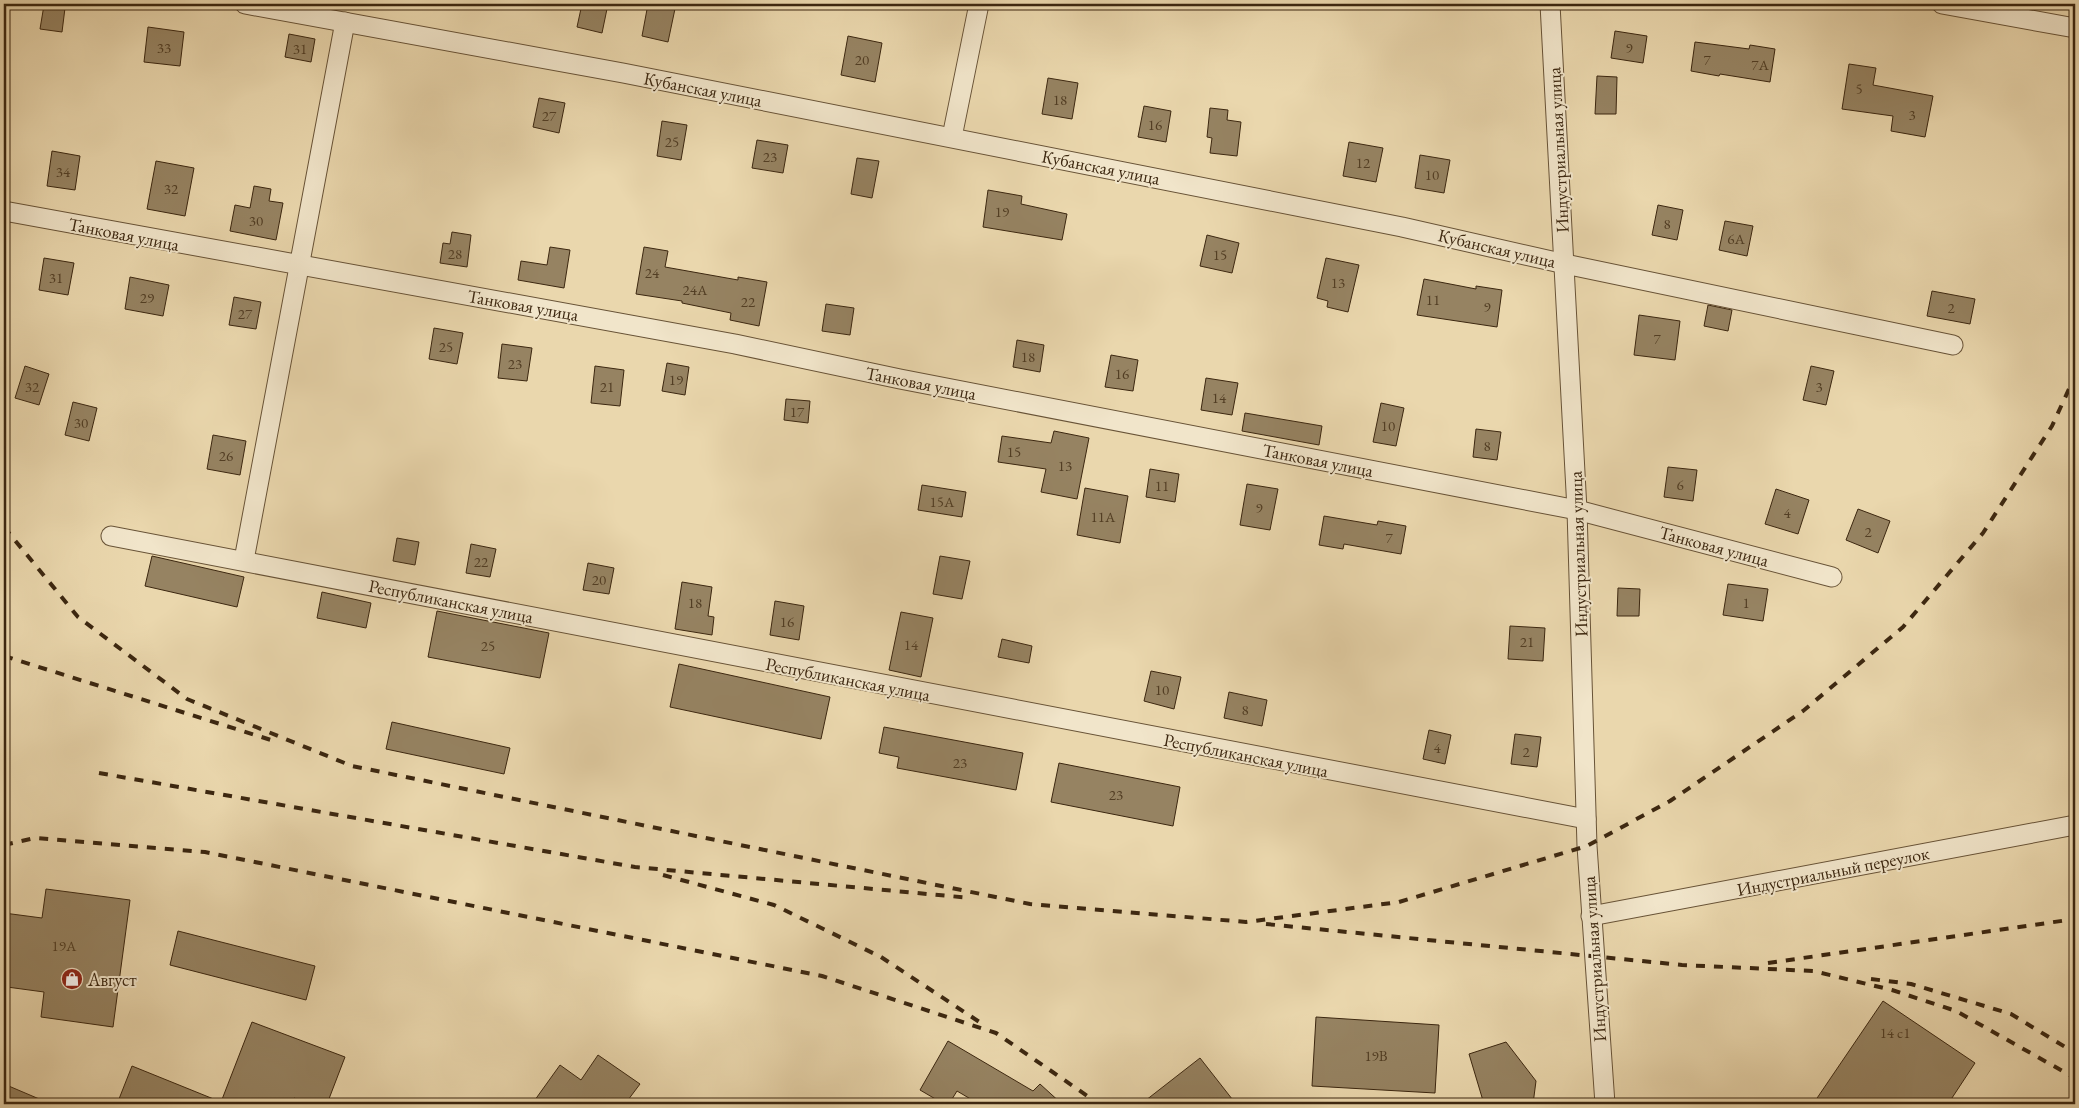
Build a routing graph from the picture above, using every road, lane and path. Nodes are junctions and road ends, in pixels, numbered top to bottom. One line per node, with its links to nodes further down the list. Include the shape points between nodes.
1 (245, 4): 5 (street, Кубанская улица)
2 (979, 4): 7 (street)
3 (1550, 4): 9 (street, Индустриальная улица)
4 (1942, 4): 6 (street)
5 (345, 22): 7 (street, Кубанская улица); 10 (street)
6 (2075, 28)
7 (952, 137): 9 (street, Кубанская улица, via 1402,227)
8 (4, 211): 10 (street, Танковая улица)
9 (1565, 264): 11 (street, Кубанская улица); 12 (street, Индустриальная улица)
10 (300, 267): 12 (street, Танковая улица, via 725,342); 14 (street)
11 (1953, 345)
12 (1577, 510): 15 (street, Танковая улица); 16 (street, Индустриальная улица)
13 (111, 536): 14 (street, Республиканская улица)
14 (244, 560): 16 (street, Республиканская улица)
15 (1832, 577)
16 (1586, 819): 18 (street, Индустриальная улица)
17 (2075, 825): 18 (street, Индустриальный переулок)
18 (1592, 916): 19 (street, Индустриальная улица)
19 (1605, 1104)

